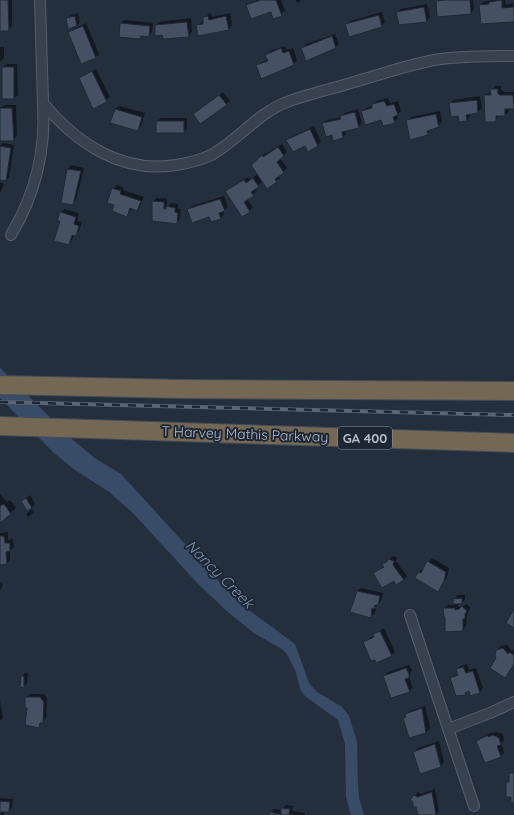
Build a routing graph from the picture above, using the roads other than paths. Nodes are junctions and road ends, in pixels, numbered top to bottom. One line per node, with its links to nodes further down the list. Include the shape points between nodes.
1 (40, 0): 3 (street)
2 (514, 56): 3 (street, via 464,57 417,63 287,102 262,116 212,154 190,163 165,167 130,164 102,153 69,131)
3 (43, 103): 4 (street, via 44,137 39,172 28,204)
4 (11, 235)
5 (0, 385): 6 (highway)
6 (514, 391)
7 (0, 426): 8 (highway, T Harvey Mathis Parkway / GA 400)
8 (514, 443)
9 (410, 615): 11 (street)
10 (514, 702): 11 (street)
11 (448, 729): 12 (street)
12 (474, 806)

